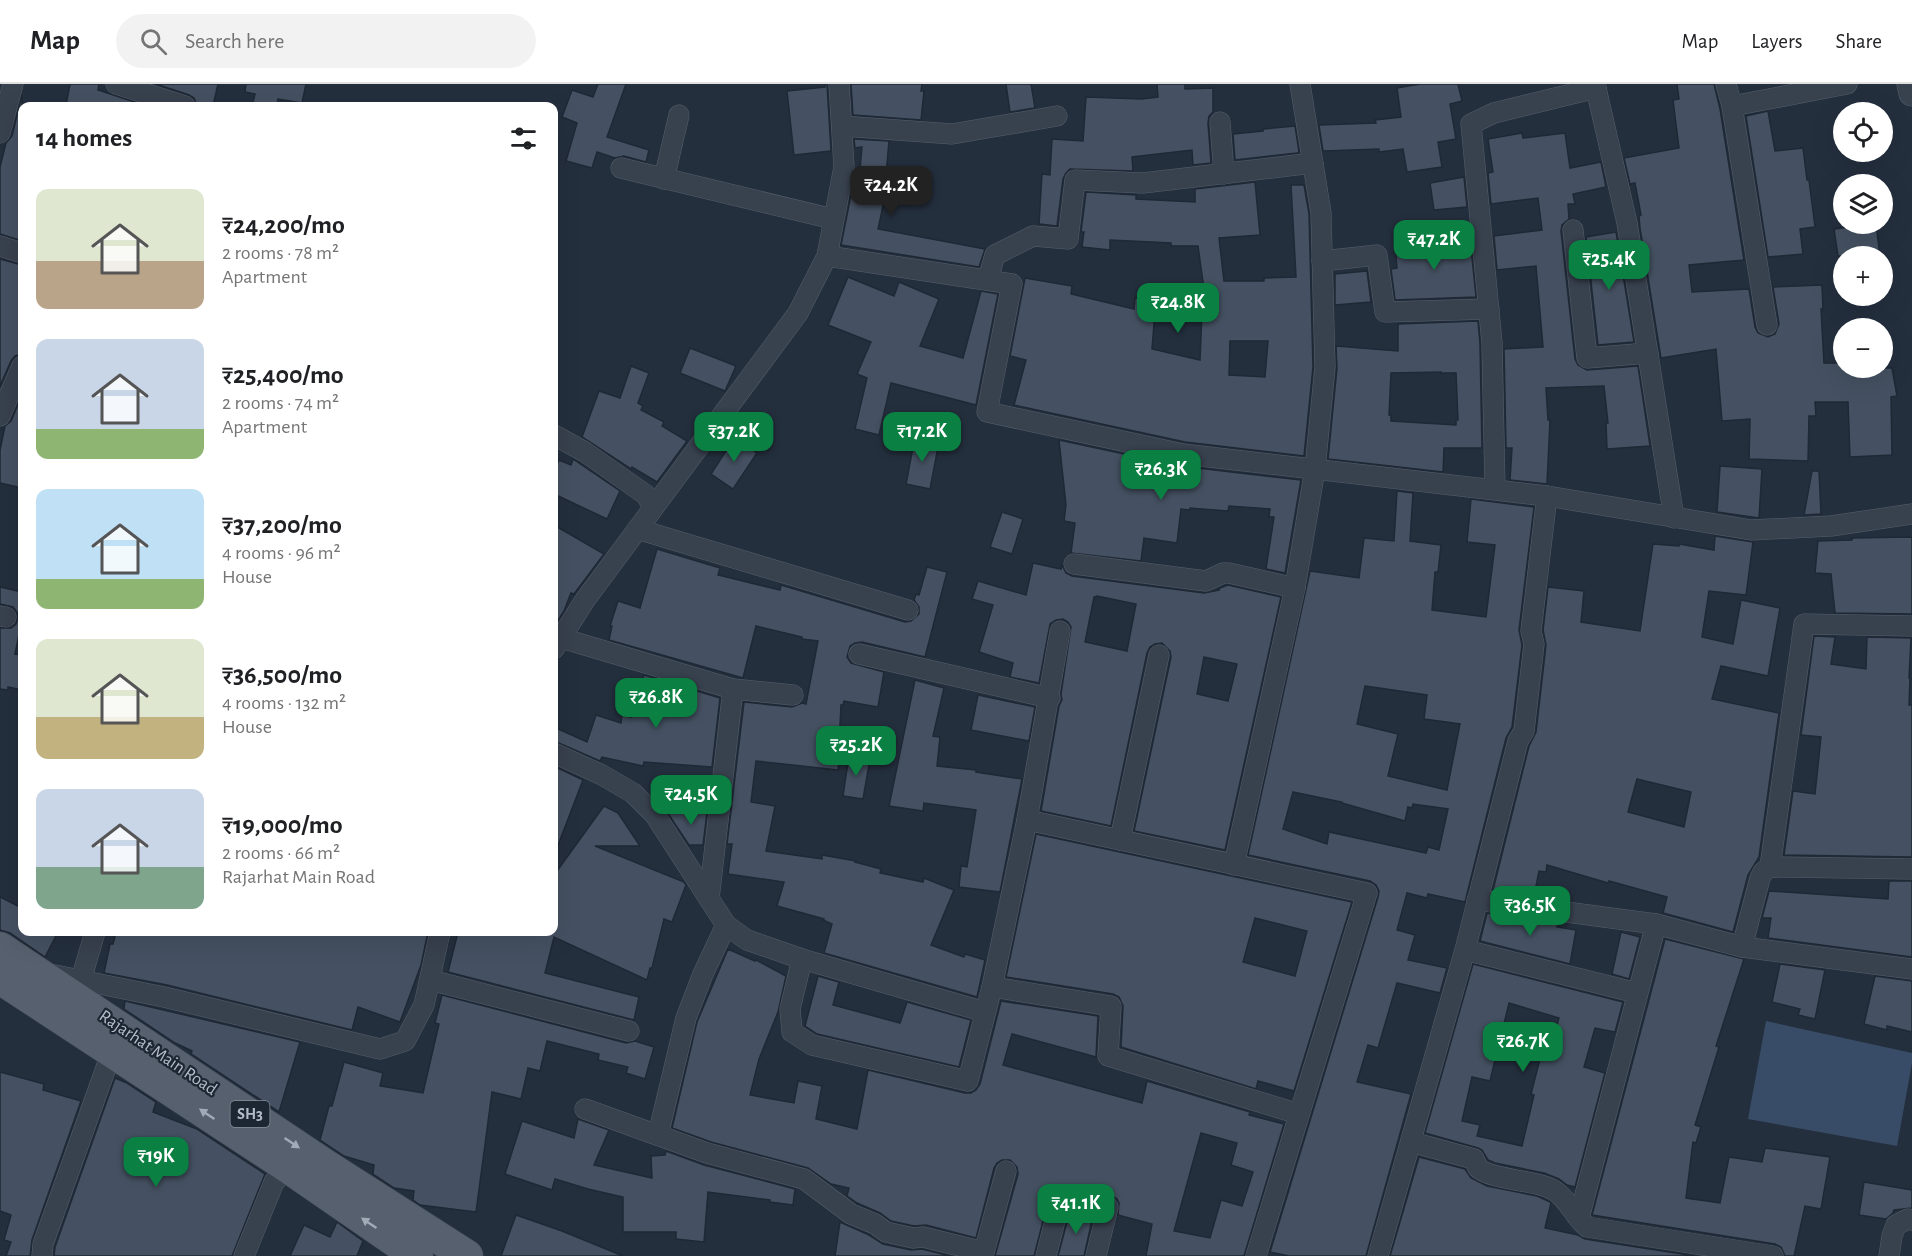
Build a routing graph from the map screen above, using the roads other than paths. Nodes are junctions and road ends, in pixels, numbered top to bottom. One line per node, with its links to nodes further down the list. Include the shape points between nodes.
1 (14, 84): 14 (street)
2 (839, 84): 13 (street)
3 (1300, 84): 15 (street)
4 (1726, 84): 9 (street)
5 (1847, 84): 9 (street)
6 (124, 85): 8 (street)
7 (1595, 86): 26 (street, via 1494,113 1471,124); 28 (street, via 1628,223)
8 (173, 102)
9 (1732, 106): 27 (street)
10 (679, 115): 18 (street)
11 (1057, 116): 13 (street, via 952,134)
12 (1220, 122): 17 (street)
13 (842, 126): 19 (street, via 844,167)
14 (0, 133)
15 (1312, 163): 17 (street); 24 (street, via 1321,213)
16 (621, 168): 18 (street)
17 (1224, 174): 25 (street, via 1143,183 1075,180 1068,239 1033,236 995,255)
18 (664, 179): 19 (street)
19 (834, 219): 23 (street)
20 (1573, 230): 28 (street, via 1587,358)
21 (0, 246): 22 (street)
22 (18, 252)
23 (826, 256): 25 (street); 35 (street, via 798,314)
24 (1322, 261): 26 (street, via 1377,255 1385,312); 32 (street, via 1325,367)
25 (988, 279): 32 (street, via 1012,284 987,412 1183,454)
26 (1489, 309): 33 (street)
27 (1767, 325)
28 (1648, 352): 37 (street)
29 (18, 375): 30 (street)
30 (0, 416)
31 (558, 437): 35 (street, via 646,495)
32 (1315, 469): 33 (street); 40 (street)
33 (1494, 489): 34 (street)
34 (1548, 496): 37 (street); 58 (street, via 1531,631 1534,644 1524,731 1518,741)
35 (653, 507): 38 (street)
36 (1912, 514): 37 (street, via 1831,526 1751,530)
37 (1674, 518)
38 (637, 529): 41 (street); 44 (street)
39 (1074, 564): 40 (street, via 1206,581 1229,573)
40 (1295, 588): 54 (street)
41 (908, 610)
42 (1912, 626): 55 (street, via 1804,624)
43 (1060, 631): 50 (street)
44 (558, 642)
45 (558, 644): 48 (street)
46 (859, 654): 50 (street)
47 (1159, 655): 53 (street)
48 (733, 689): 49 (street); 57 (street)
49 (793, 695)
50 (1050, 698): 52 (street)
51 (558, 755): 57 (street, via 633,793 655,815)
52 (1027, 820): 53 (street); 71 (street)
53 (1120, 840): 54 (street)
54 (1234, 865): 77 (street, via 1367,893)
55 (1770, 867): 56 (street); 63 (street, via 1760,878)
56 (1912, 869)
57 (709, 899): 60 (street)
58 (1477, 900): 59 (street); 65 (street)
59 (1656, 924): 63 (street); 72 (street)
60 (726, 926): 66 (street, via 747,940); 78 (street, via 686,1018)
61 (94, 936): 69 (street)
62 (439, 936): 70 (street)
63 (1742, 947): 67 (street)
64 (0, 948): 68 (main road, Rajarhat Main Road / SH3)
65 (1465, 950): 72 (street); 79 (street)
66 (802, 959): 73 (street); 73 (street, via 790,1009 792,1032 812,1045 968,1081)
67 (1912, 969)
68 (18, 980): 69 (street); 75 (main road, Rajarhat Main Road / SH3); 88 (main road, Rajarhat Main Road / SH3, one-way to 88, via 325,1164)
69 (81, 980): 70 (street, via 380,1049 405,1041 424,1005)
70 (430, 980): 74 (street)
71 (992, 987): 73 (street); 77 (street, via 1111,1006 1108,1056)
72 (1637, 993): 82 (street)
73 (985, 1012)
74 (629, 1031)
75 (112, 1051): 80 (main road, Rajarhat Main Road / SH3, one-way to 75); 85 (street)
76 (585, 1109): 78 (street)
77 (1299, 1114): 91 (street)
78 (658, 1135): 84 (street, via 707,1153 804,1179 851,1214 886,1232 923,1237)
79 (1411, 1142): 82 (street, via 1474,1159 1487,1174 1550,1188 1563,1196); 92 (street)
80 (288, 1167): 86 (street, via 274,1182); 87 (main road, Rajarhat Main Road / SH3, one-way to 80)
81 (1006, 1171): 84 (street)
82 (1579, 1218): 93 (street, via 1587,1227)
83 (1912, 1220): 94 (street, via 1896,1225)
84 (984, 1254)
85 (42, 1256)
86 (244, 1256)
87 (417, 1256)
88 (467, 1256)
89 (1046, 1256): 90 (street, via 1061,1197 1108,1207)
90 (1096, 1256)
91 (1256, 1256)
92 (1378, 1256)
93 (1773, 1256)
94 (1889, 1256)

